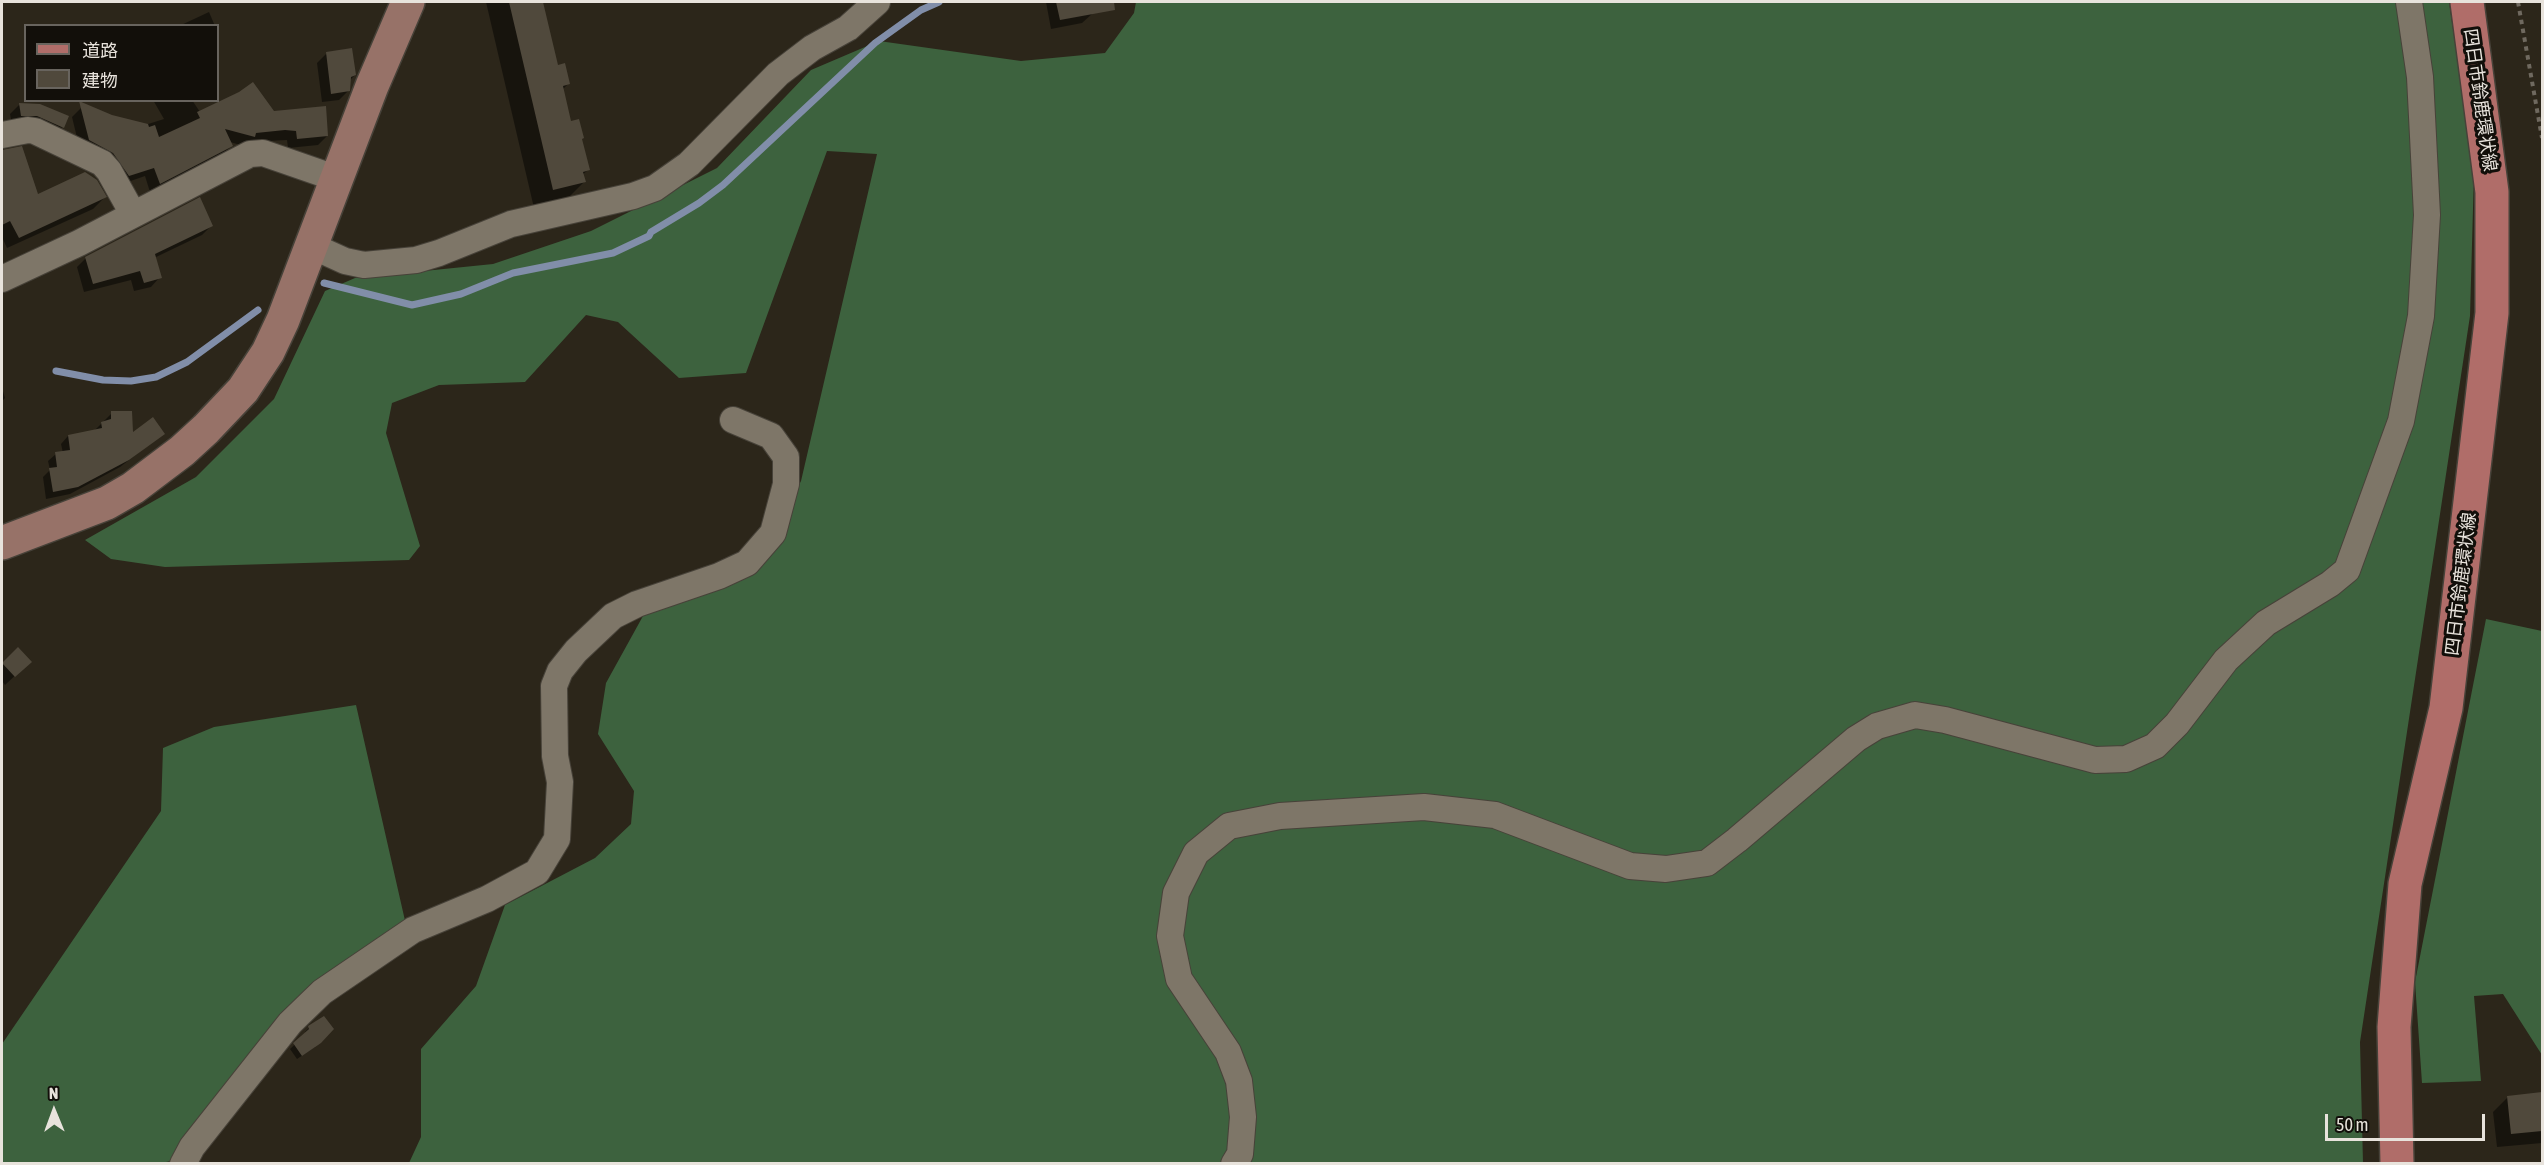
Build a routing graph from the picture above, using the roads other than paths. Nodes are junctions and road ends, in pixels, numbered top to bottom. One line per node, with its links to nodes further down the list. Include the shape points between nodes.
1 (408, 2): 6 (street)
2 (877, 2): 8 (street, via 848,28 812,48 778,74 689,164 655,188 511,224 416,260 364,265)
3 (2409, 2): 13 (street, via 2420,77 2427,214 2421,316 2401,421 2347,570 2266,623 2226,660 2155,746 2126,759 2096,760 1945,720 1915,716 1877,726 1856,739 1707,863 1666,869 1630,866 1495,815 1424,807 1280,816 1229,826 1196,853 1176,893 1170,936 1179,979 1228,1052 1239,1081 1243,1117 1240,1154)
4 (2467, 2): 14 (main road, 四日市鈴鹿環状線, via 2492,192 2492,312 2446,708 2405,884 2394,1027)
5 (2, 135): 7 (street, via 35,131 102,164)
6 (338, 179): 7 (street, via 263,153 250,154); 8 (street)
7 (133, 214): 9 (street)
8 (312, 246): 11 (street, via 268,352 243,390 206,429 155,473 107,503)
9 (2, 279)
10 (733, 420): 12 (street, via 771,436 786,458 786,484 773,532 747,563 614,616 560,671 554,686 555,756 560,782 557,839 537,872 413,930 322,992 290,1023 192,1147)
11 (2, 543)
12 (183, 1164)
13 (1234, 1164)
14 (2397, 1164)

